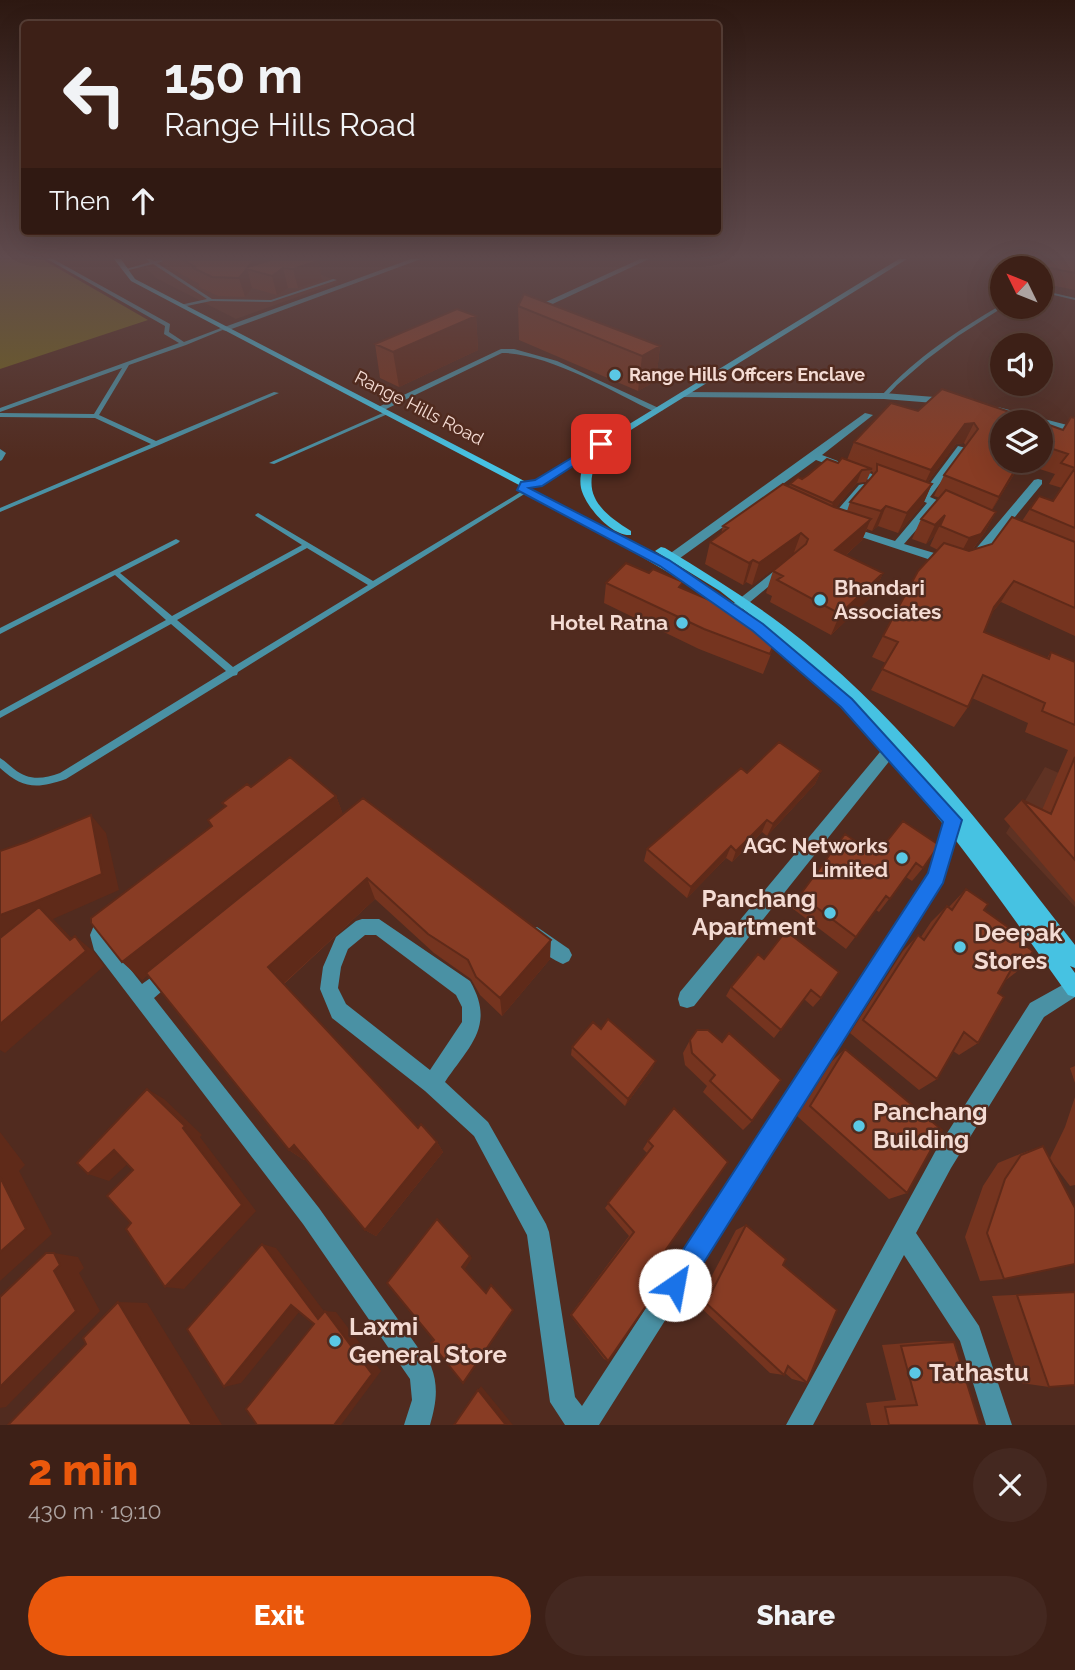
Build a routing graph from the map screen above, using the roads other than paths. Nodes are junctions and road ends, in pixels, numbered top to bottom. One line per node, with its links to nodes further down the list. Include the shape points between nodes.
1 (167, 326): 7 (lane, via 166,333)
2 (217, 326): 6 (main road, Range Hills Road)
3 (233, 326): 6 (street)
4 (796, 326): 10 (main road)
5 (972, 326): 11 (lane)
6 (223, 329): 7 (lane); 15 (main road, Range Hills Road)
7 (184, 344): 8 (lane)
8 (126, 365): 16 (lane); 18 (lane)
9 (276, 393): 20 (lane)
10 (683, 395): 11 (street); 14 (main road)
11 (884, 396): 12 (street)
12 (957, 403)
13 (981, 407): 19 (street)
14 (658, 410): 15 (street, via 514,349 501,351); 21 (main road)
15 (383, 411): 26 (lane); 29 (main road, Range Hills Road)
16 (0, 412): 18 (lane)
17 (868, 415): 24 (street)
18 (96, 416): 20 (lane)
19 (1075, 430)
20 (157, 444): 33 (lane)
21 (601, 444): 29 (main road); 38 (main road, via 588,464 585,479 593,504)
22 (961, 448): 32 (street)
23 (0, 450): 25 (lane)
24 (815, 456): 30 (street); 32 (street)
25 (0, 459)
26 (271, 463)
27 (1038, 482): 40 (street)
28 (863, 487): 39 (street)
29 (533, 488): 38 (main road, Range Hills Road); 44 (main road, via 630,545); 47 (lane)
30 (762, 493): 31 (street); 44 (street)
31 (773, 498)
32 (929, 500): 34 (street); 43 (street)
33 (0, 510)
34 (960, 513)
35 (258, 515): 42 (lane)
36 (820, 519): 39 (street)
37 (985, 523): 40 (street)
38 (612, 524): 44 (main road, Range Hills Road)
39 (831, 524): 43 (street)
40 (1003, 531): 43 (street, via 975,559 958,565)
41 (176, 541): 46 (lane)
42 (307, 545): 47 (lane); 49 (lane)
43 (897, 545)
44 (669, 560): 48 (main road)
45 (792, 561): 48 (street)
46 (115, 572): 49 (lane); 50 (lane)
47 (374, 585): 51 (lane)
48 (738, 606): 53 (main road, via 847,703); 59 (main road, via 818,661 858,699 968,820)
49 (172, 620): 51 (lane); 52 (lane)
50 (0, 631)
51 (234, 673): 54 (lane, via 63,776 28,783)
52 (0, 715)
53 (890, 750): 55 (main road); 63 (street)
54 (0, 762)
55 (953, 820): 61 (main road); 67 (street, via 936,877)
56 (124, 900): 62 (street, via 105,918 100,944)
57 (521, 922): 58 (street)
58 (564, 955)
59 (1075, 959)
60 (183, 962): 62 (street)
61 (1075, 987): 65 (street, via 1037,1010 943,1160)
62 (141, 997): 66 (street, via 311,1216 422,1375 425,1400)
63 (687, 999)
64 (432, 1084): 64 (street, via 339,1011 329,989 342,943 362,927 380,927 469,997 471,1026); 67 (street, via 481,1129 538,1232 563,1402)
65 (903, 1234): 68 (street); 69 (street, via 970,1335)
66 (417, 1425)
67 (582, 1425)
68 (799, 1425)
69 (999, 1425)

